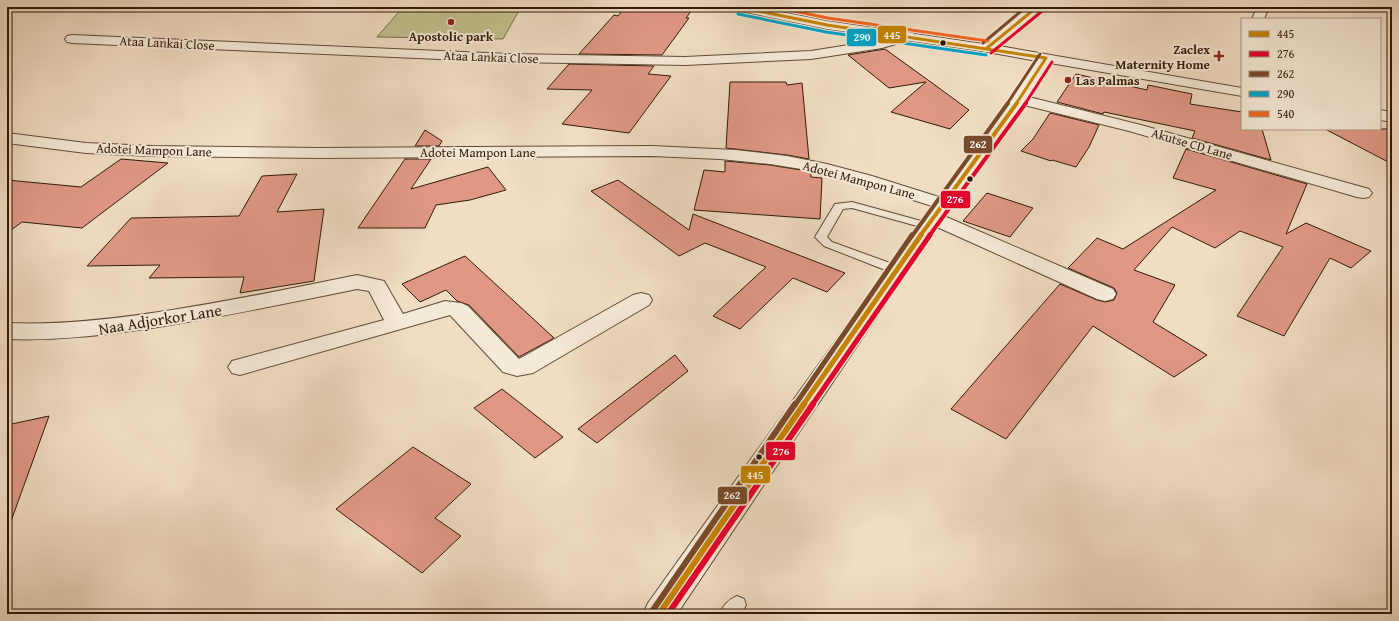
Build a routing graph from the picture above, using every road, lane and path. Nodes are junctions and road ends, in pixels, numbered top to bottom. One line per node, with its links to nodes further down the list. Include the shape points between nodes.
1 (739, 7): 6 (street, via 827,25)
2 (1015, 7): 4 (lane)
3 (1263, 7): 5 (street)
4 (1034, 9): 8 (street)
5 (1258, 18)
6 (908, 36): 7 (street, Ataa Lankai Close, via 882,44 811,56 685,60 503,58); 8 (street)
7 (72, 39)
8 (987, 48): 9 (street)
9 (1046, 58): 10 (street); 11 (street)
10 (1241, 92)
11 (1020, 99): 15 (street, Akutse CD Lane, via 1135,128); 16 (street)
12 (1381, 115): 13 (street)
13 (1392, 117)
14 (7, 138): 16 (street, Adotei Mampon Lane, via 86,148 152,151 706,153 787,161 832,170)
15 (1363, 193)
16 (935, 216): 17 (street); 17 (lane, via 852,205 839,206 822,237 828,244); 18 (street, Adotei Mampon Lane)
17 (897, 270): 23 (street)
18 (1105, 294)
19 (641, 300): 20 (street, via 525,367 517,368 511,366 460,311 453,308 445,308)
20 (397, 324): 21 (street, Naa Adjorkor Lane, via 377,286 357,282 202,314 78,331); 22 (street)
21 (7, 330)
22 (240, 367)
23 (659, 614)

